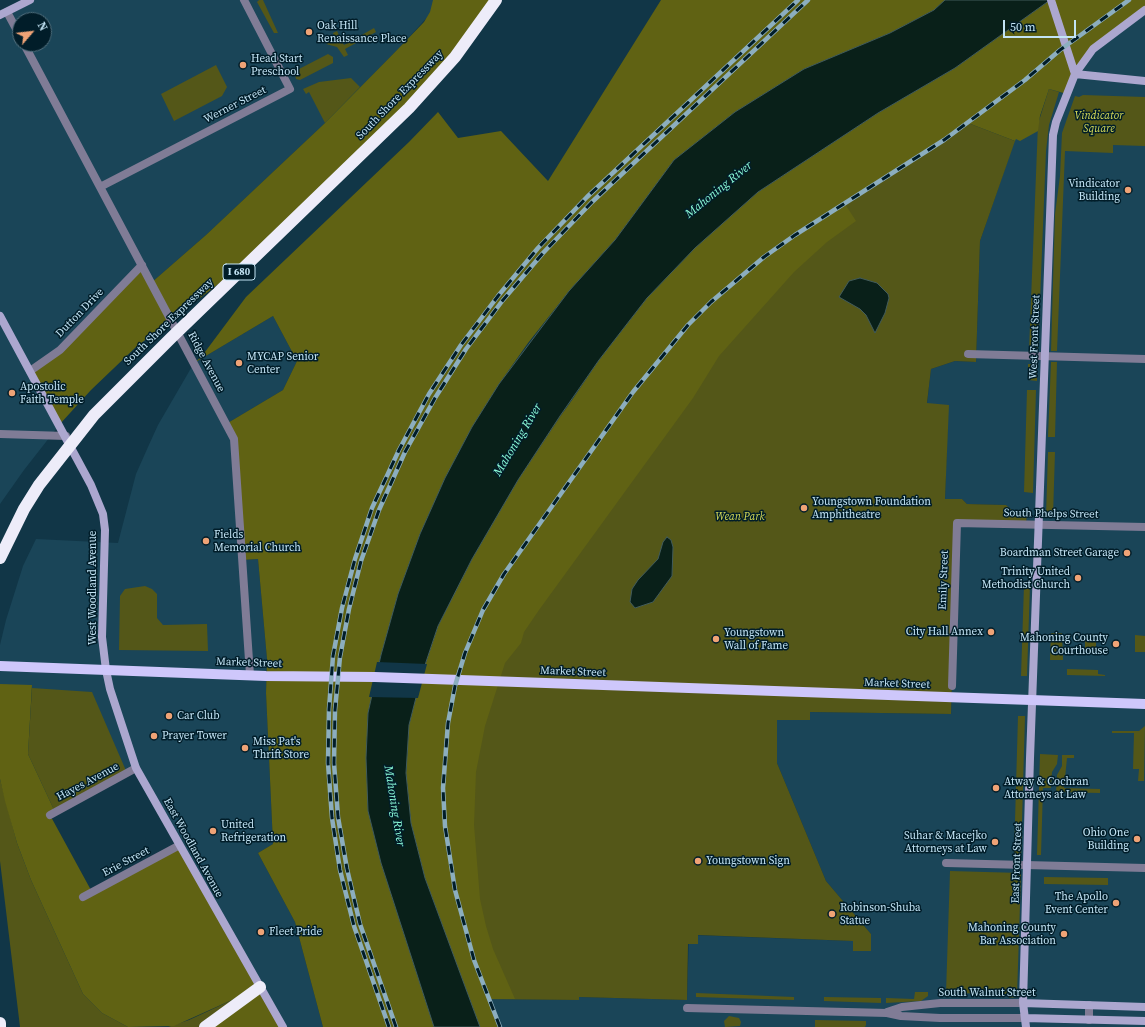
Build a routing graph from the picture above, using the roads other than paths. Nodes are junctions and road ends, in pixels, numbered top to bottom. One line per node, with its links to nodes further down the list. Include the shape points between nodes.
1 (30, 0): 6 (street)
2 (244, 0): 11 (street, Werner Street, via 290,89)
3 (496, 0): 23 (highway, South Shore Expressway / I 680, via 455,57 409,108 94,415 39,485)
4 (1051, 0): 9 (street)
5 (1145, 10): 9 (street, West Front Street, via 1093,49)
6 (4, 13): 7 (street)
7 (12, 24)
8 (28, 52): 11 (street, Ridge Avenue)
9 (1074, 74): 10 (street); 15 (street, West Front Street, via 1053,136)
10 (1145, 81)
11 (100, 187): 12 (street, Ridge Avenue)
12 (142, 265): 17 (street, Dutton Drive, via 60,350); 26 (street, Ridge Avenue, via 234,439)
13 (0, 316): 17 (street, West Woodland Avenue)
14 (968, 354): 15 (street)
15 (1045, 356): 16 (street); 21 (street, West Front Street)
16 (1145, 359)
17 (30, 371): 19 (street, West Woodland Avenue)
18 (0, 434): 19 (street)
19 (66, 436): 25 (street, West Woodland Avenue, via 92,485 103,514 105,568 102,637)
20 (957, 523): 21 (street, South Phelps Street); 27 (street, Emily Street)
21 (1039, 524): 22 (street, South Phelps Street); 28 (street, West Front Street)
22 (1145, 527)
23 (0, 558)
24 (0, 666): 25 (main road, Market Street)
25 (106, 670): 26 (main road, Market Street); 30 (street, East Woodland Avenue)
26 (250, 675): 28 (main road, Market Street, via 376,677)
27 (952, 686)
28 (1033, 701): 29 (main road, Market Street); 34 (street, East Front Street)
29 (1145, 704)
30 (136, 768): 31 (street, Hayes Avenue); 32 (street, East Woodland Avenue)
31 (50, 815)
32 (178, 846): 36 (street, Erie Street); 37 (street, East Woodland Avenue)
33 (946, 863): 34 (street)
34 (1028, 865): 35 (street); 38 (street, East Front Street)
35 (1145, 868)
36 (83, 897)
37 (260, 987): 48 (highway); 49 (street, East Woodland Avenue)
38 (1023, 1003): 39 (street, South Walnut Street); 42 (street, South Walnut Street, via 940,1003 902,1007); 46 (street, East Front Street)
39 (1089, 1005): 40 (street, South Walnut Street); 43 (street)
40 (1145, 1007)
41 (687, 1008): 42 (street, South Walnut Street)
42 (887, 1013): 46 (street, South Walnut Street)
43 (1088, 1020): 44 (street, South Walnut Street); 46 (street, South Walnut Street)
44 (1145, 1022)
45 (0, 1023): 47 (highway)
46 (1026, 1023)
47 (0, 1027)
48 (205, 1027)
49 (283, 1027)

